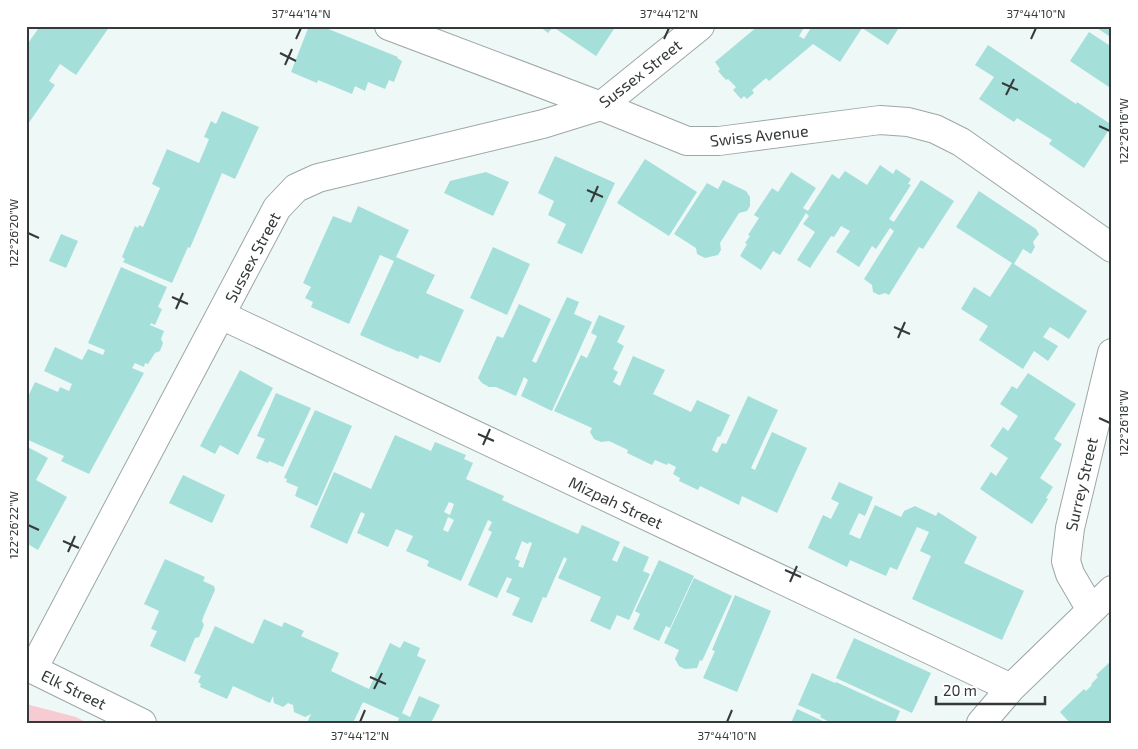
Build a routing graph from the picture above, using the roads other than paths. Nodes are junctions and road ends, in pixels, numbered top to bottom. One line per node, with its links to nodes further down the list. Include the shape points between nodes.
1 (389, 26): 3 (street, Swiss Avenue)
2 (700, 26): 3 (street, Sussex Street)
3 (601, 106): 4 (street, Swiss Avenue, via 687,141 719,142 880,120 908,122 935,129 961,142); 5 (street, Sussex Street, via 543,124 318,178 296,188 277,208)
4 (1112, 248)
5 (221, 315): 9 (street, Sussex Street); 10 (street, Mizpah Street)
6 (1112, 353): 8 (street, Surrey Street, via 1070,528 1066,560 1070,574)
7 (1112, 590): 8 (street)
8 (1091, 610): 10 (street)
9 (29, 667): 11 (street, Elk Street)
10 (1011, 688): 12 (street)
11 (142, 723)
12 (981, 723)

